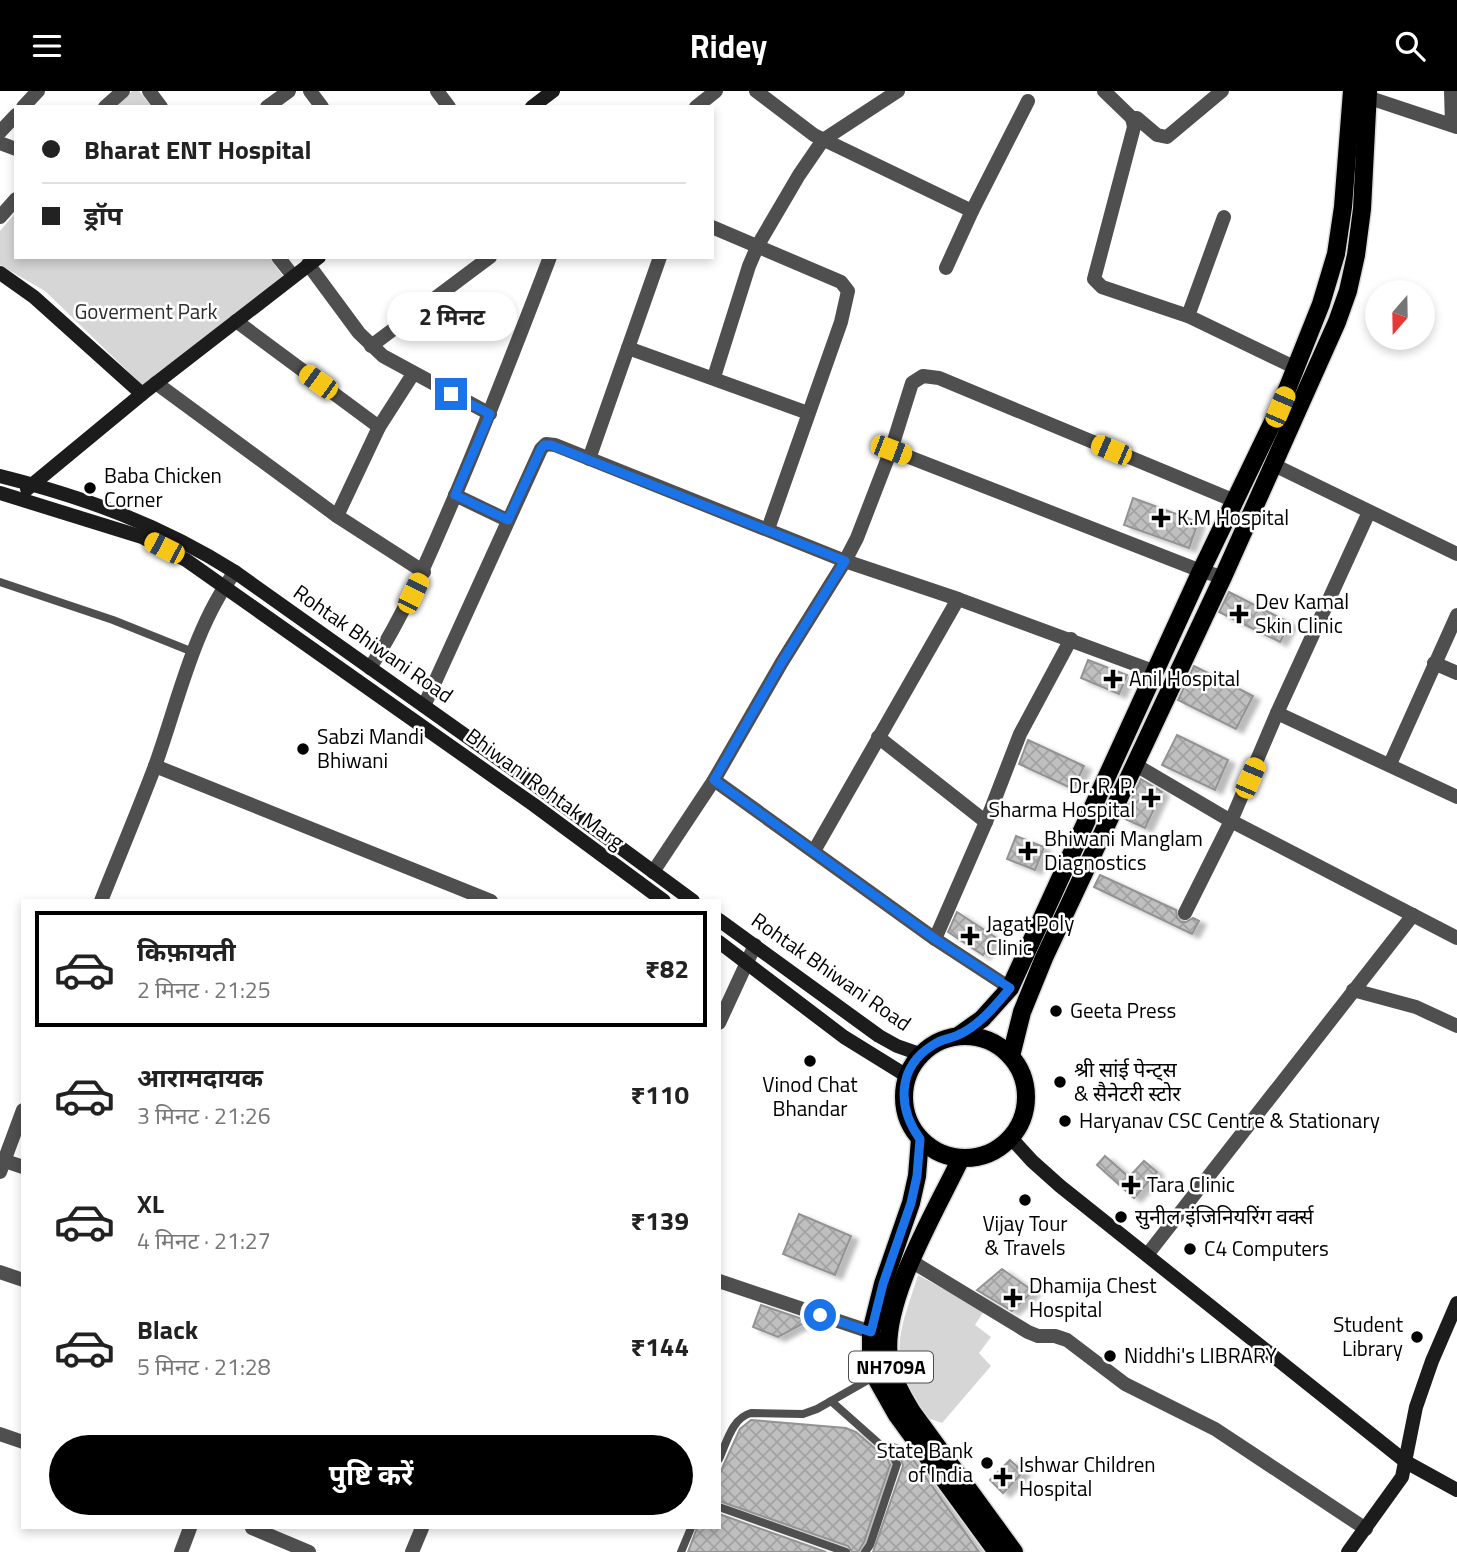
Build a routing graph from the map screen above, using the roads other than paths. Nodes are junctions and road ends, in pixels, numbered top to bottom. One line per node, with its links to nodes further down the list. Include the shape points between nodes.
1 (38, 91): 14 (street)
2 (123, 91): 15 (street)
3 (149, 91): 16 (street)
4 (289, 91): 17 (street)
5 (553, 91): 18 (main road)
6 (716, 91): 19 (street)
7 (756, 91): 24 (street)
8 (1104, 91): 21 (street)
9 (1222, 91): 21 (street, via 1167,137)
10 (1451, 91): 22 (street)
11 (892, 92): 24 (street)
12 (1362, 93): 22 (street); 43 (main road, via 1336,254); 53 (main road, via 1362,209 1348,291)
13 (1028, 101): 26 (street)
14 (25, 105)
15 (107, 105)
16 (160, 105)
17 (270, 105)
18 (535, 105)
19 (698, 105)
20 (14, 117): 23 (street)
21 (1132, 118): 39 (street, via 1133,130 1094,279 1102,287)
22 (1454, 126)
23 (0, 132)
24 (824, 140): 26 (street); 30 (street)
25 (14, 200): 27 (street)
26 (972, 211): 36 (street)
27 (0, 217)
28 (1224, 217): 39 (street)
29 (714, 227): 30 (street)
30 (758, 245): 45 (street); 48 (street, via 841,282 848,291)
31 (280, 259): 38 (street)
32 (487, 259): 41 (street)
33 (549, 259): 49 (street)
34 (659, 259): 42 (street)
35 (313, 261): 38 (main road); 41 (street)
36 (946, 268)
37 (0, 273): 47 (main road, via 34,297)
38 (293, 276): 40 (main road)
39 (1188, 316): 43 (street)
40 (236, 321): 46 (main road); 50 (street)
41 (371, 346): 44 (street)
42 (628, 348): 45 (street); 52 (street)
43 (1296, 368): 59 (main road)
44 (413, 374): 49 (street); 50 (street)
45 (714, 377): 48 (street)
46 (156, 383): 47 (main road); 61 (street)
47 (142, 394): 55 (main road)
48 (808, 412): 63 (street)
49 (490, 414): 57 (street)
50 (379, 427): 61 (street)
51 (891, 450): 59 (street, via 908,391 918,378 927,375); 65 (street); 68 (street)
52 (589, 460): 62 (street, via 544,445); 63 (street)
53 (1274, 465): 60 (street); 69 (main road)
54 (0, 476): 55 (main road, Rohtak Bhiwani Road)
55 (31, 484): 58 (main road); 66 (main road, Rohtak Bhiwani Road, via 148,525)
56 (0, 493): 58 (main road, Bhiwani Rohtak Marg)
57 (455, 495): 62 (street); 67 (street)
58 (20, 498): 71 (main road, Bhiwani Rohtak Marg, via 142,537)
59 (1234, 501): 68 (main road)
60 (1369, 512): 64 (street); 81 (street)
61 (337, 516): 67 (street)
62 (508, 520): 80 (street)
63 (768, 529): 65 (street)
64 (1457, 554)
65 (845, 561): 72 (street); 86 (street)
66 (235, 572): 71 (street); 77 (main road, Rohtak Bhiwani Road)
67 (424, 572): 77 (street)
68 (1201, 572): 69 (street); 78 (main road)
69 (1223, 577): 83 (main road)
70 (0, 582): 75 (lane)
71 (225, 586): 75 (street); 92 (main road, Bhiwani Rohtak Marg)
72 (958, 599): 74 (street); 82 (street)
73 (1457, 615): 76 (street)
74 (1071, 639): 78 (street); 88 (street, via 1020,734)
75 (193, 652): 85 (street)
76 (1434, 663): 79 (street); 84 (street)
77 (370, 668): 80 (main road, Rohtak Bhiwani Road)
78 (1156, 672): 103 (main road)
79 (1457, 674)
80 (424, 706): 91 (main road, Rohtak Bhiwani Road)
81 (1277, 713): 84 (street); 89 (street)
82 (878, 737): 88 (street); 90 (street)
83 (1134, 764): 89 (street); 109 (main road, via 1044,958 1022,1012)
84 (1390, 764): 87 (street)
85 (155, 766): 93 (street); 94 (street)
86 (714, 780): 90 (street); 91 (street)
87 (1457, 797)
88 (986, 821): 99 (street)
89 (1231, 821): 95 (street); 96 (street)
90 (814, 851): 99 (street)
91 (653, 872): 92 (main road, Rohtak Bhiwani Road)
92 (668, 897)
93 (102, 899)
94 (486, 899)
95 (1185, 913)
96 (1413, 915): 98 (street); 104 (street)
97 (721, 921): 101 (main road, Rohtak Bhiwani Road)
98 (1457, 938)
99 (935, 939): 103 (street)
100 (721, 944): 102 (main road)
101 (755, 945): 102 (street); 108 (main road, Rohtak Bhiwani Road, via 879,1036)
102 (747, 963): 105 (street); 110 (main road, via 844,1037)
103 (1010, 988): 107 (main road, via 982,1019)
104 (1353, 990): 106 (street, via 1416,1007); 117 (street)
105 (721, 1019)
106 (1457, 1026)
107 (958, 1036): 108 (main road, via 941,1040); 109 (main road, via 978,1037)
108 (920, 1054): 110 (main road)
109 (1011, 1056): 112 (main road, via 1026,1088 1021,1123)
110 (907, 1076): 113 (main road, via 905,1109)
111 (21, 1115): 115 (street)
112 (1011, 1138): 114 (main road, via 997,1150); 117 (main road, via 1060,1186)
113 (920, 1139): 114 (main road, via 932,1149); 123 (main road, NH709A, via 911,1203)
114 (961, 1159): 118 (main road, NH709A)
115 (2, 1167): 116 (street)
116 (21, 1167)
117 (1147, 1255): 129 (main road)
118 (911, 1261): 136 (street, via 1028,1332 1067,1340 1125,1384 1215,1429); 145 (main road, NH709A, via 889,1331 888,1360 912,1412)
119 (0, 1272): 120 (street)
120 (21, 1279)
121 (721, 1282): 123 (street)
122 (1457, 1303): 129 (main road, via 1416,1407)
123 (871, 1332): 124 (main road, NH709A)
124 (875, 1376): 125 (lane); 144 (main road, NH709A, via 897,1415)
125 (831, 1401): 128 (lane, via 803,1415 744,1415); 143 (lane, via 897,1464)
126 (0, 1434): 127 (street)
127 (21, 1441)
128 (721, 1454)
129 (1406, 1462): 130 (main road); 136 (main road, via 1395,1489)
130 (1457, 1490)
131 (721, 1508): 142 (lane)
132 (190, 1529): 138 (street)
133 (253, 1529): 137 (street)
134 (422, 1529): 140 (street)
135 (691, 1529): 141 (lane)
136 (1366, 1529): 146 (main road)
137 (278, 1546): 139 (street)
138 (181, 1552)
139 (309, 1552)
140 (412, 1552)
141 (681, 1552)
142 (846, 1552)
143 (865, 1552)
144 (997, 1552)
145 (1014, 1552)
146 (1348, 1552)

